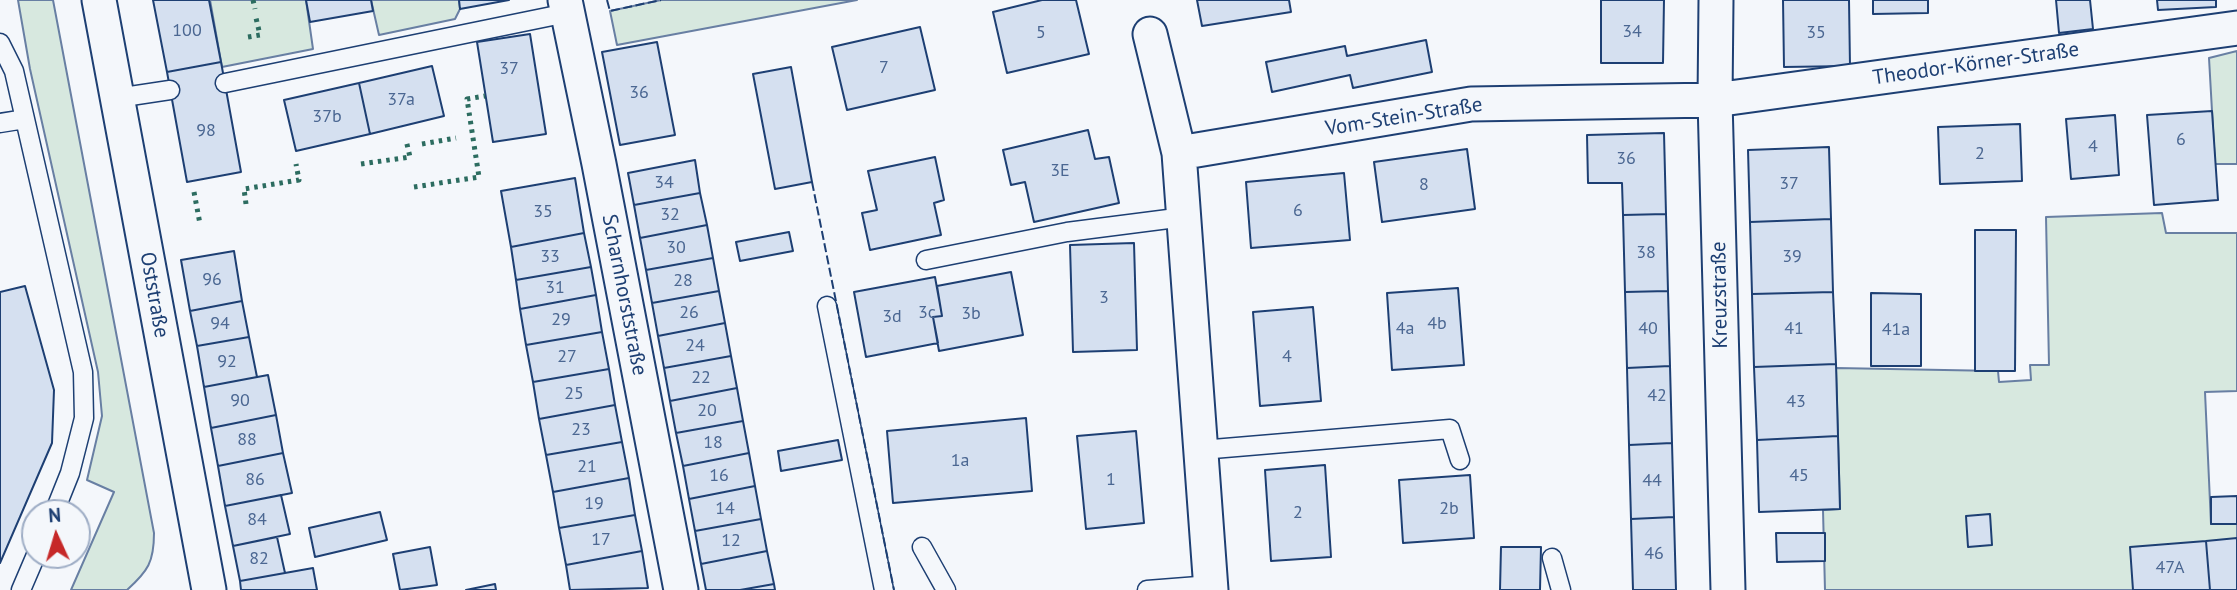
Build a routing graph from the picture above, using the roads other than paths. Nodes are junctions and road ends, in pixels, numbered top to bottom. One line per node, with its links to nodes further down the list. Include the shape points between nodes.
1 (99, 0): 9 (street, Oststraße)
2 (1716, 0): 10 (street, Kreuzstraße)
3 (566, 6): 7 (lane); 26 (street, Scharnhorststraße)
4 (2237, 28): 10 (street, Theodor-Körner-Straße)
5 (1150, 34): 13 (street)
6 (0, 43): 11 (lane, via 13,71)
7 (225, 83)
8 (170, 90): 9 (lane)
9 (117, 99): 25 (street, Oststraße)
10 (1715, 100): 13 (street, Vom-Stein-Straße, via 1471,104); 31 (street, Kreuzstraße)
11 (25, 119): 12 (lane); 19 (lane, via 83,372 84,418)
12 (0, 123)
13 (1179, 153): 14 (street)
14 (1184, 217): 15 (lane, via 1067,232); 17 (street)
15 (926, 260)
16 (827, 306): 27 (lane)
17 (1201, 450): 18 (lane, via 1450,429); 23 (street)
18 (1460, 460)
19 (60, 499)
20 (922, 548): 28 (lane)
21 (1552, 558): 30 (lane)
22 (30, 569): 24 (lane)
23 (1211, 587): 29 (lane)
24 (21, 590)
25 (209, 590)
26 (681, 590)
27 (884, 590)
28 (946, 590)
29 (1147, 590)
30 (1561, 590)
31 (1728, 590)

